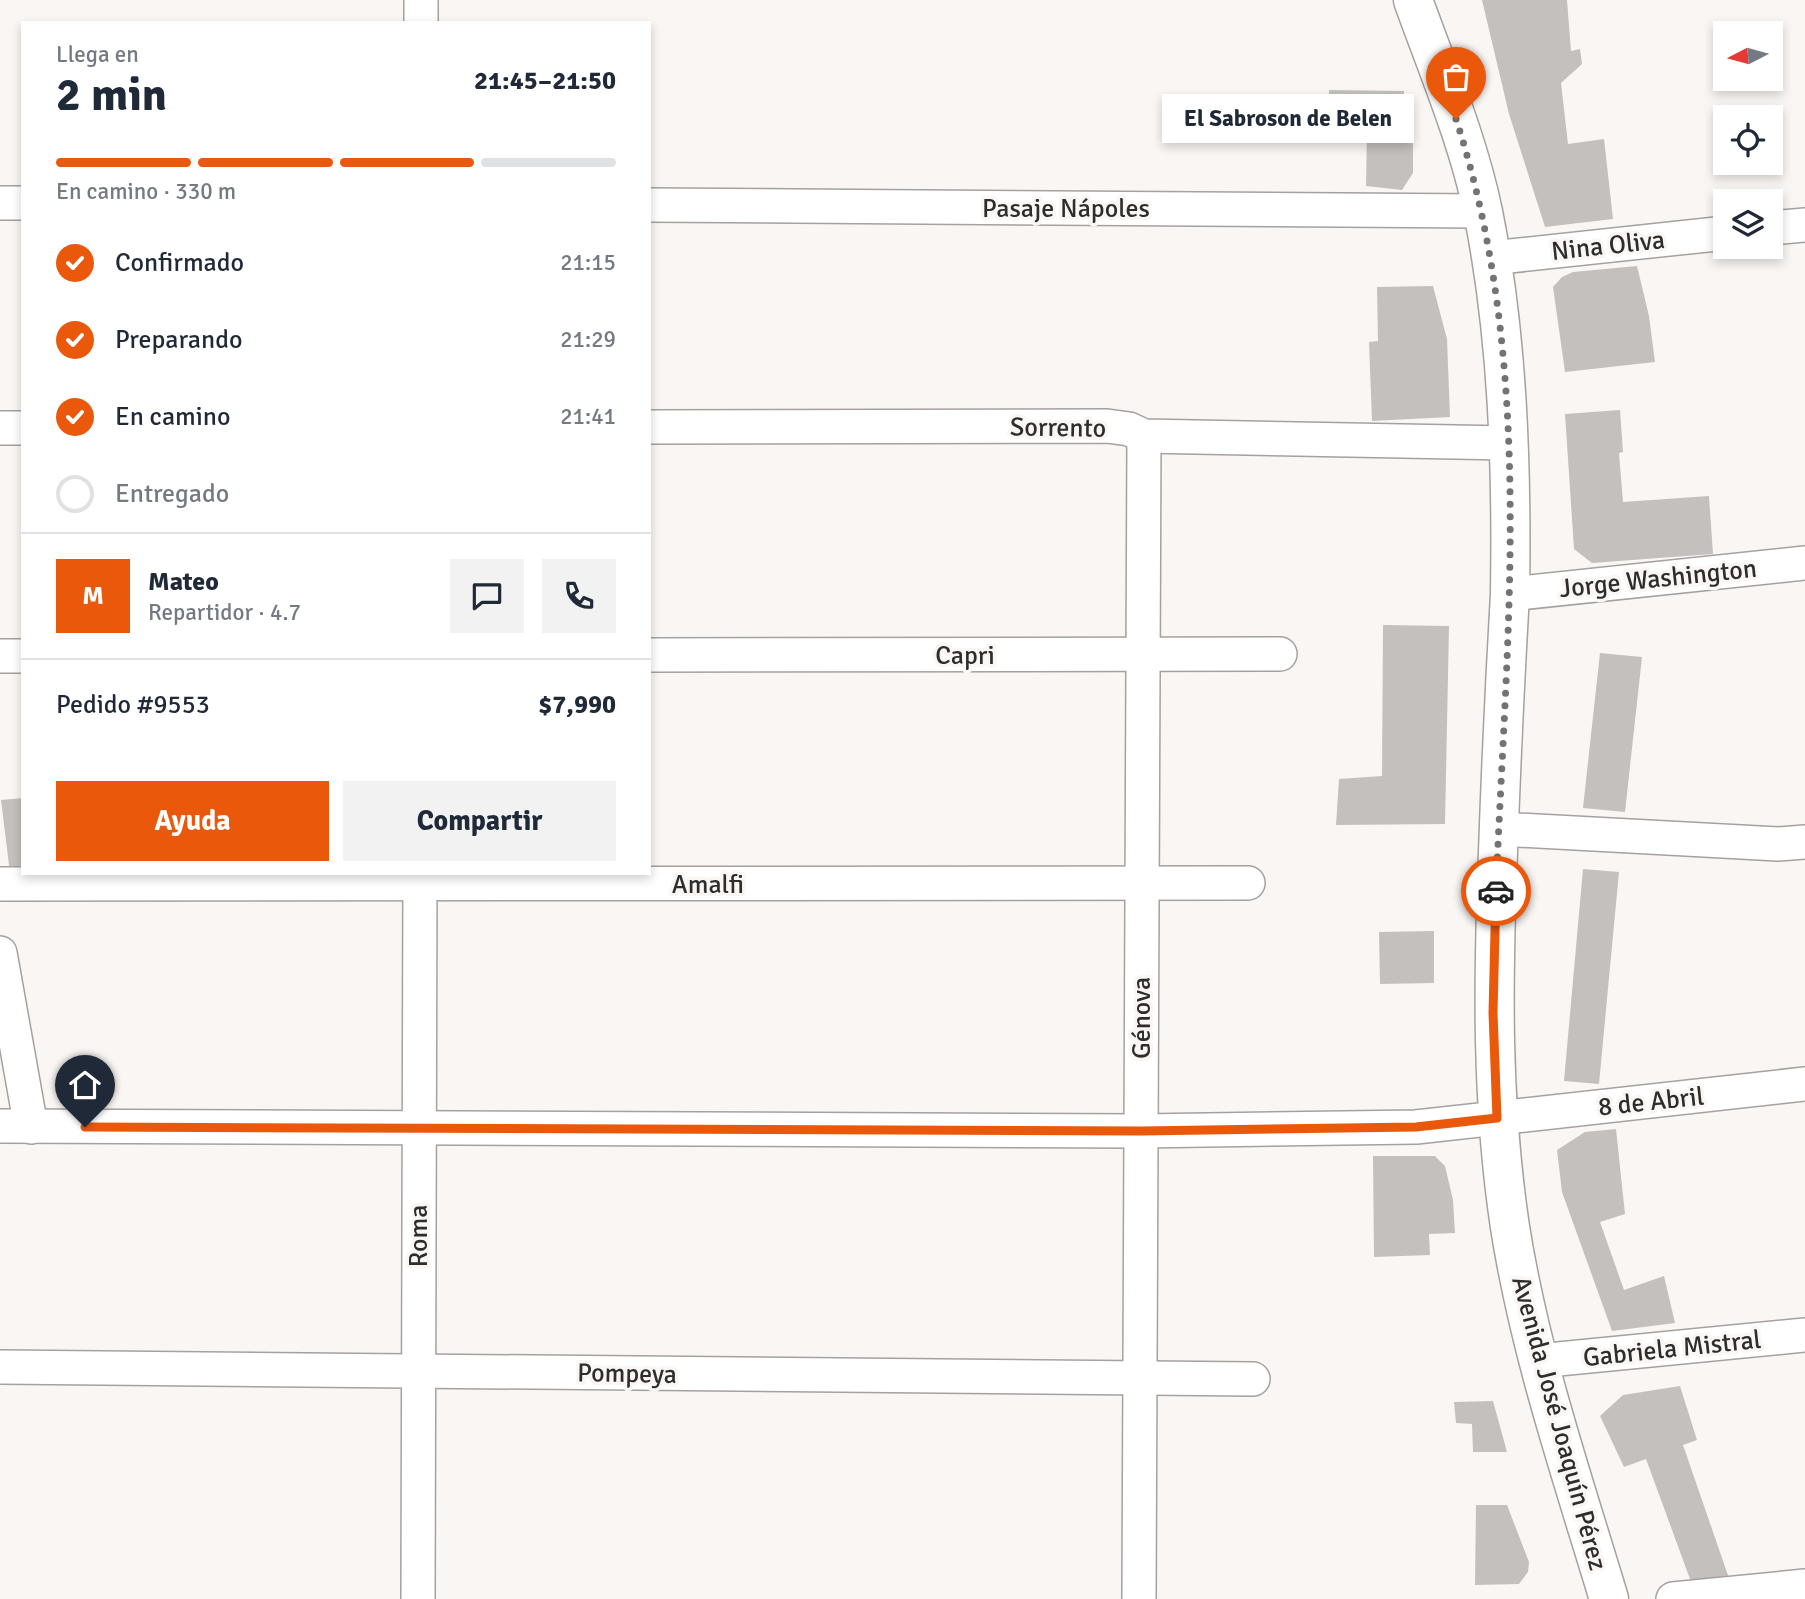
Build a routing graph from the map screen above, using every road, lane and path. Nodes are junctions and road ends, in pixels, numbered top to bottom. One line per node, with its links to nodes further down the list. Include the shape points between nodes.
1 (421, 0): 3 (street)
2 (1413, 0): 7 (main road, Avenida José Joaquín Pérez)
3 (421, 21)
4 (0, 203): 5 (street)
5 (21, 203)
6 (651, 205): 7 (street, Pasaje Nápoles)
7 (1483, 211): 11 (main road, Avenida José Joaquín Pérez)
8 (1805, 225): 9 (street)
9 (1783, 227)
10 (1713, 234): 11 (street, Nina Oliva)
11 (1490, 258): 16 (main road, Avenida José Joaquín Pérez)
12 (651, 427): 15 (street, Sorrento, via 1107,426)
13 (0, 428): 14 (street)
14 (21, 428)
15 (1144, 436): 16 (street, Sorrento); 19 (street, Génova)
16 (1508, 443): 18 (main road, Avenida José Joaquín Pérez)
17 (1805, 563): 18 (street, Jorge Washington)
18 (1510, 594): 24 (main road, Avenida José Joaquín Pérez)
19 (1143, 654): 20 (street, Capri); 21 (street, Capri); 27 (street, Génova)
20 (1280, 654)
21 (651, 655)
22 (0, 656): 23 (street)
23 (21, 656)
24 (1499, 829): 25 (street); 32 (main road, Avenida José Joaquín Pérez, via 1493,1013)
25 (1805, 842)
26 (420, 879): 27 (street, Amalfi); 29 (street, Amalfi); 34 (street, Roma)
27 (1142, 883): 28 (street, Amalfi); 35 (street, Génova)
28 (1248, 883)
29 (0, 884)
30 (0, 953): 33 (street)
31 (1805, 1084): 32 (street, 8 de Abril)
32 (1497, 1118): 35 (street, 8 de Abril, via 1416,1127); 37 (main road, Avenida José Joaquín Pérez, via 1510,1226)
33 (15, 1127): 34 (street, 8 de Abril)
34 (419, 1128): 35 (street, 8 de Abril); 39 (street, Roma)
35 (1141, 1131): 40 (street, Génova)
36 (1805, 1335): 37 (street, Gabriela Mistral)
37 (1538, 1361): 45 (main road, Avenida José Joaquín Pérez)
38 (0, 1367): 39 (street, Pompeya)
39 (418, 1371): 40 (street, Pompeya); 43 (street, Roma)
40 (1140, 1378): 41 (street, Pompeya); 44 (street, Génova)
41 (1253, 1379)
42 (1805, 1586): 46 (street)
43 (418, 1599)
44 (1139, 1599)
45 (1609, 1599)
46 (1673, 1599)

